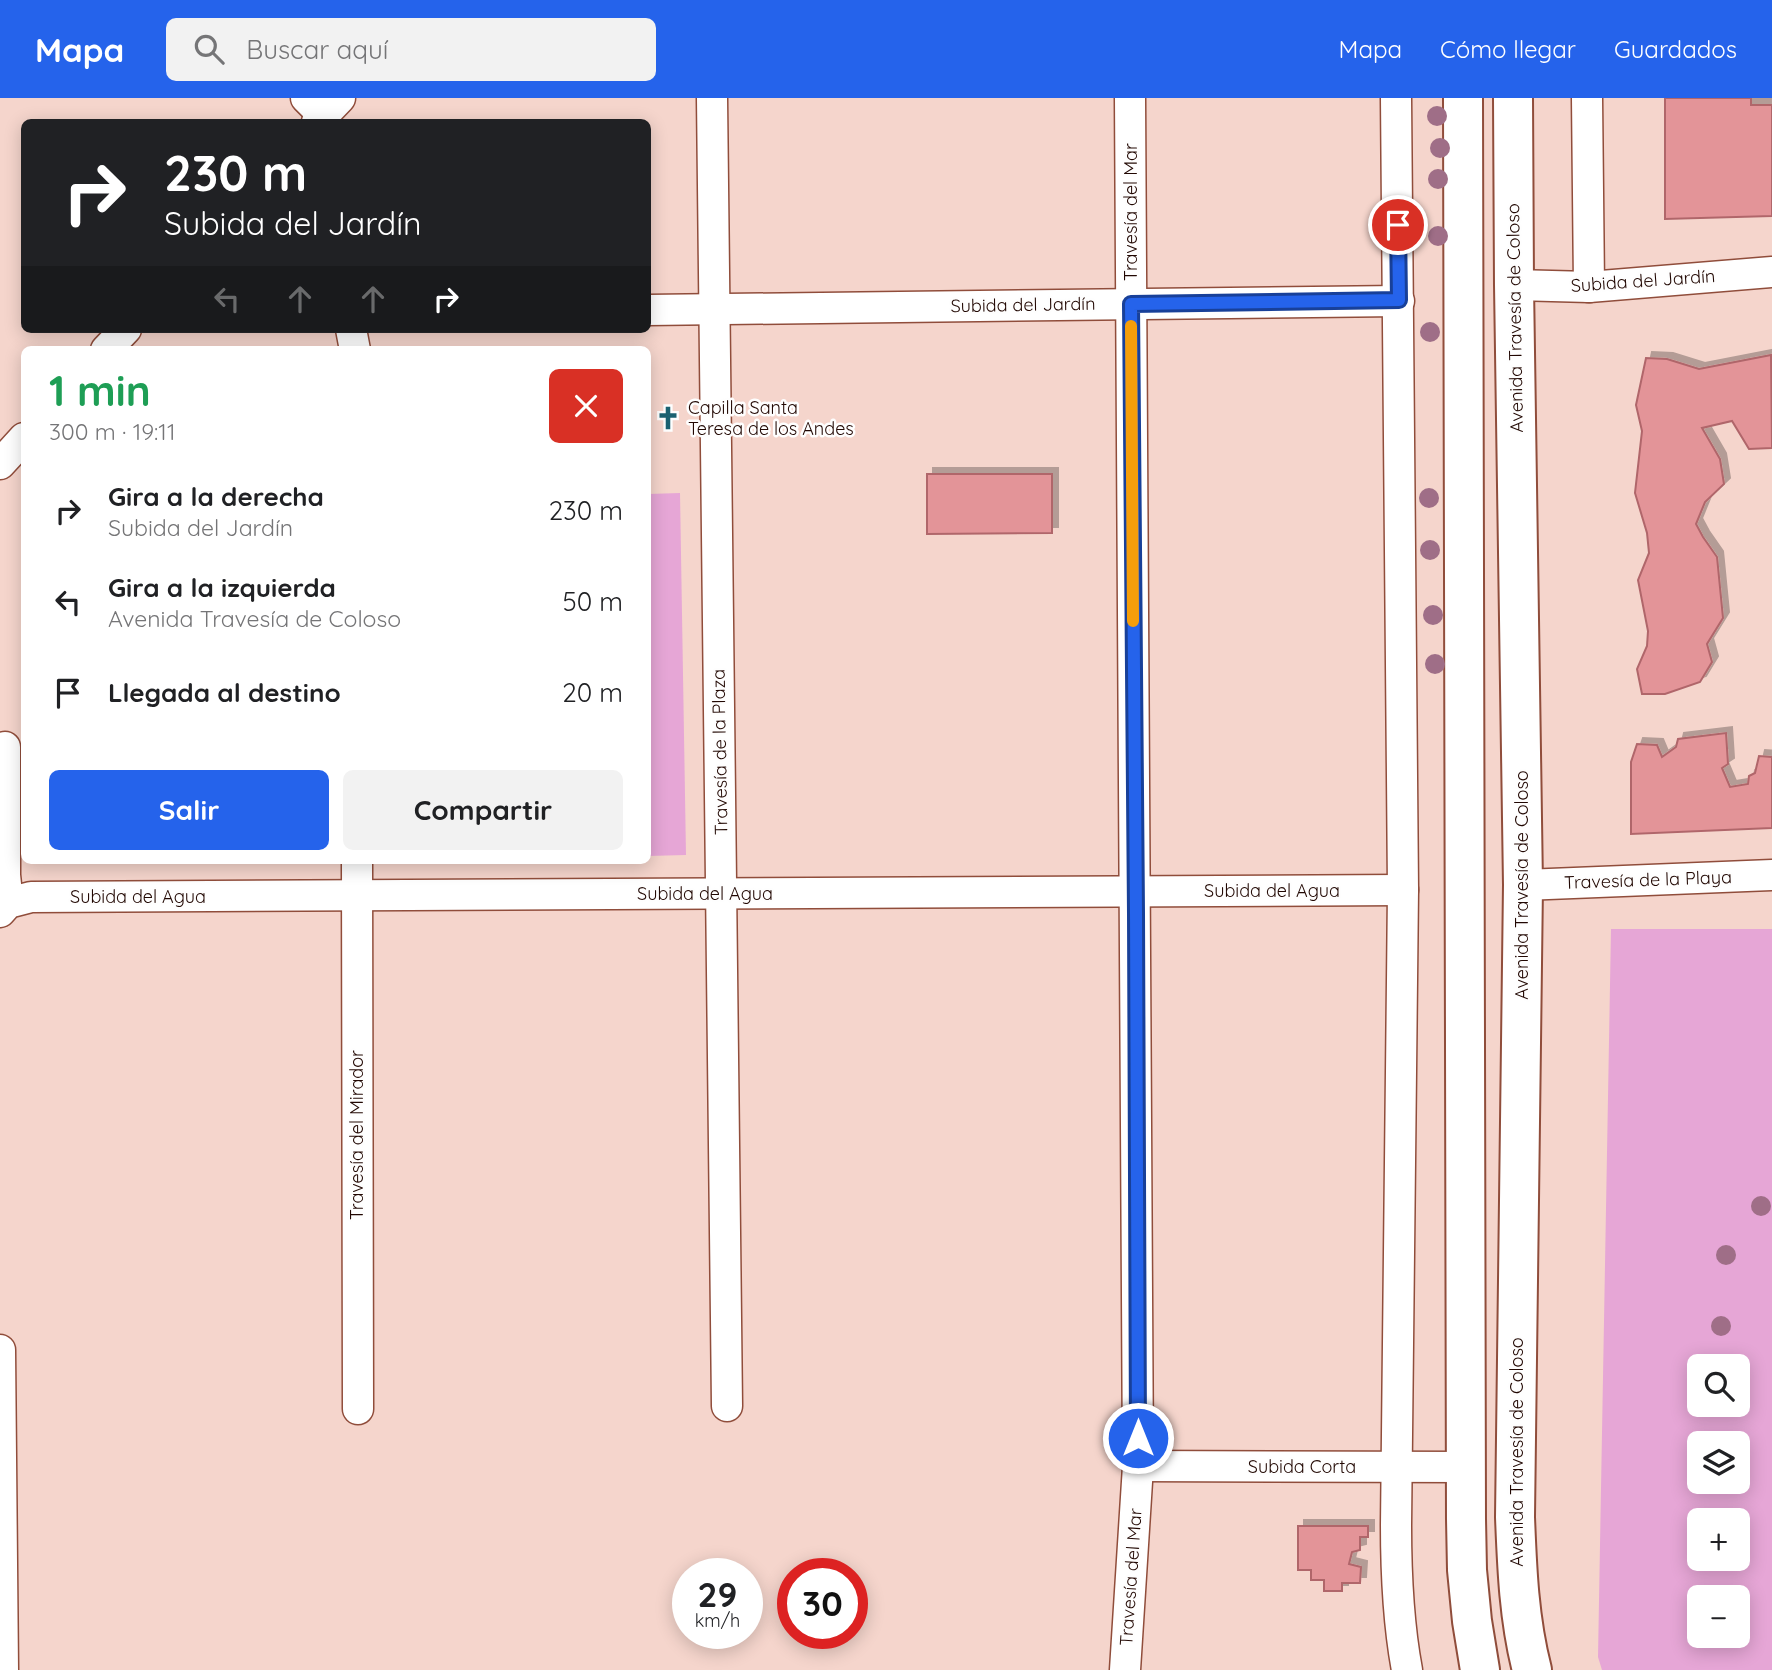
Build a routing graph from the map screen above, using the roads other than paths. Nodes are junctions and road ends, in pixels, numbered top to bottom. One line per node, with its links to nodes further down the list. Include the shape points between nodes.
1 (712, 98): 12 (street, Travesía de la Plaza)
2 (1130, 98): 11 (street, Travesía del Mar)
3 (1396, 98): 10 (street)
4 (1463, 98): 31 (main road)
5 (1513, 98): 8 (main road, Avenida Travesía de Coloso)
6 (1587, 98): 9 (street)
7 (1772, 272): 9 (street, Subida del Jardín)
8 (1514, 285): 9 (street, Subida del Jardín); 21 (main road, Avenida Travesía de Coloso)
9 (1589, 287)
10 (1399, 300): 11 (street, Subida del Jardín); 22 (street)
11 (1131, 304): 12 (street, Subida del Jardín); 23 (street, Travesía del Mar)
12 (715, 309): 13 (street, Subida del Jardín); 24 (street, Travesía de la Plaza)
13 (651, 310)
14 (121, 333): 15 (street)
15 (110, 346)
16 (21, 441): 17 (street)
17 (0, 464)
18 (5, 747): 26 (street)
19 (356, 864): 25 (street, Travesía del Mirador)
20 (1772, 875): 21 (street, Travesía de la Playa)
21 (1523, 885): 37 (main road, Avenida Travesía de Coloso, via 1515,1517 1521,1617)
22 (1403, 890): 23 (street, Subida del Agua); 32 (street)
23 (1136, 892): 24 (street, Subida del Agua); 30 (street, Travesía del Mar)
24 (721, 894): 25 (street, Subida del Agua); 28 (street, Travesía de la Plaza)
25 (357, 896): 26 (street, Subida del Agua, via 31,897); 29 (street, Travesía del Mirador)
26 (4, 908)
27 (0, 1350): 33 (street)
28 (727, 1406)
29 (358, 1409)
30 (1138, 1466): 32 (street, Subida Corta); 34 (street, Travesía del Mar)
31 (1466, 1467): 32 (street, Subida Corta); 36 (main road, via 1467,1570)
32 (1396, 1468): 35 (street, via 1396,1583)
33 (4, 1670)
34 (1125, 1670)
35 (1407, 1670)
36 (1480, 1670)
37 (1532, 1670)

